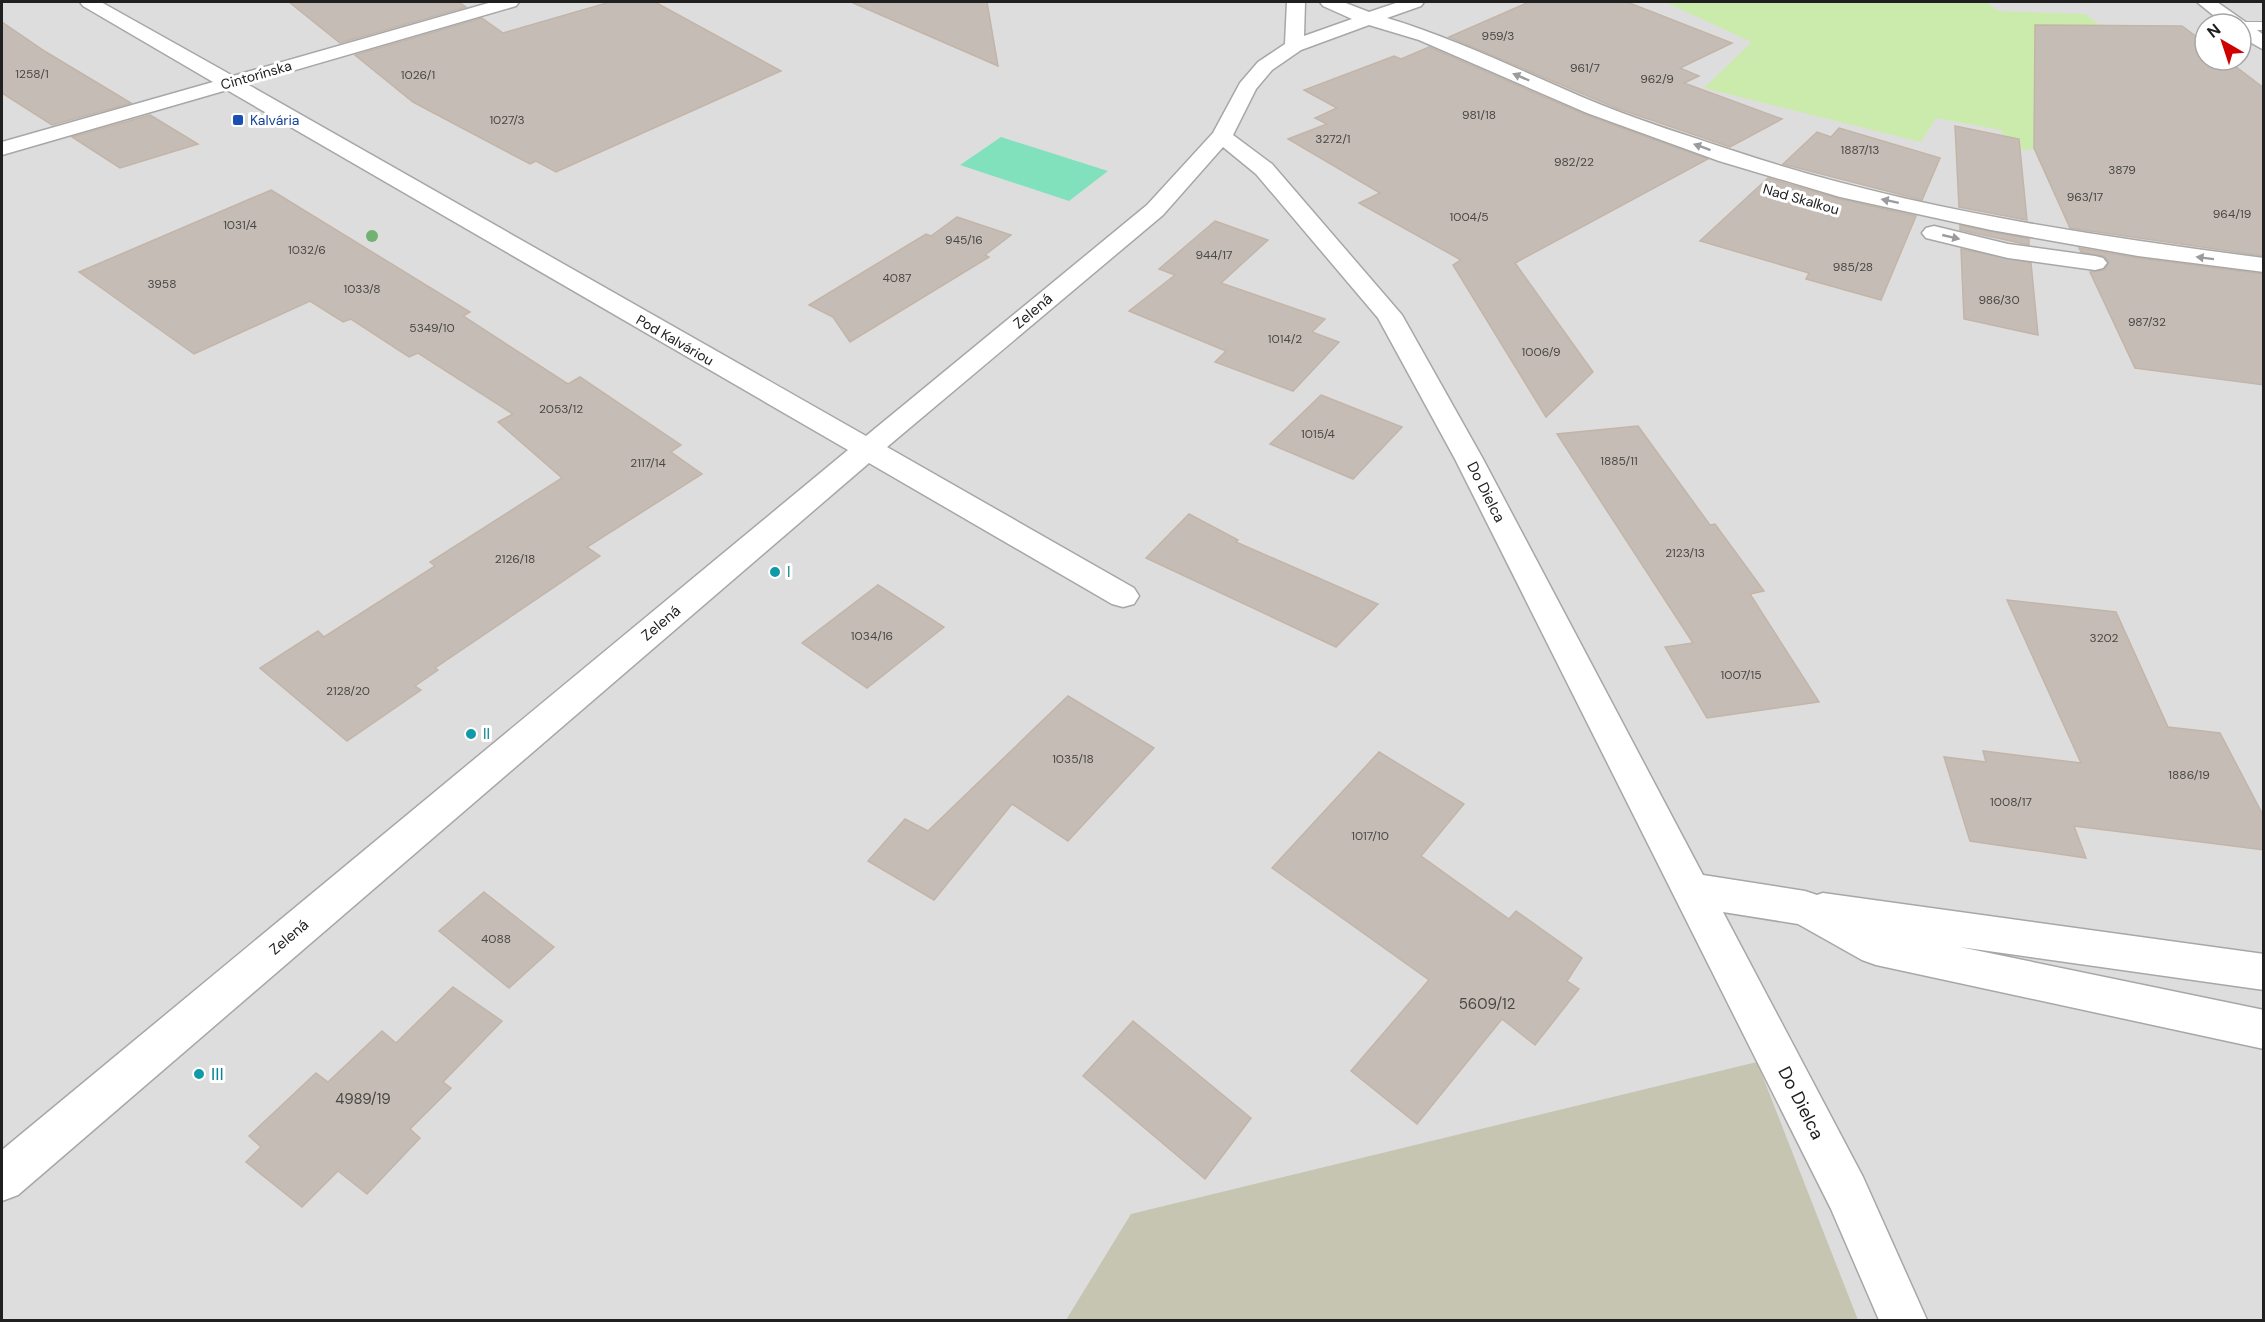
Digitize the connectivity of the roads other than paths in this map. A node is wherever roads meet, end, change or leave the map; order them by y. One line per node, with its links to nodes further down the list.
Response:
1 (89, 2): 10 (street, Pod Kalváriou)
2 (510, 2): 10 (street, Cintorínska)
3 (1296, 2): 9 (street)
4 (1329, 2): 8 (street, Nad Skalkou)
5 (1415, 2): 8 (street, Zelená)
6 (2206, 2): 7 (street)
7 (2220, 12)
8 (1369, 19): 9 (street, Zelená); 12 (street, Nad Skalkou); 15 (street, Nad Skalkou, one-way to 8)
9 (1294, 46): 11 (street, Zelená)
10 (228, 82): 13 (street, Cintorínska); 17 (street, Pod Kalváriou)
11 (1222, 136): 17 (street, Zelená); 19 (street, Do Dielca)
12 (1640, 148)
13 (2, 149)
14 (1706, 171): 16 (street, Nad Skalkou, one-way to 16)
15 (2264, 265)
16 (2156, 272)
17 (866, 450): 18 (street, Pod Kalváriou); 23 (street, Zelená)
18 (1123, 596)
19 (1690, 890): 20 (street); 24 (street, Do Dielca)
20 (1805, 908): 21 (street); 22 (street)
21 (2264, 972)
22 (2264, 1030)
23 (2, 1179)
24 (1903, 1320)

